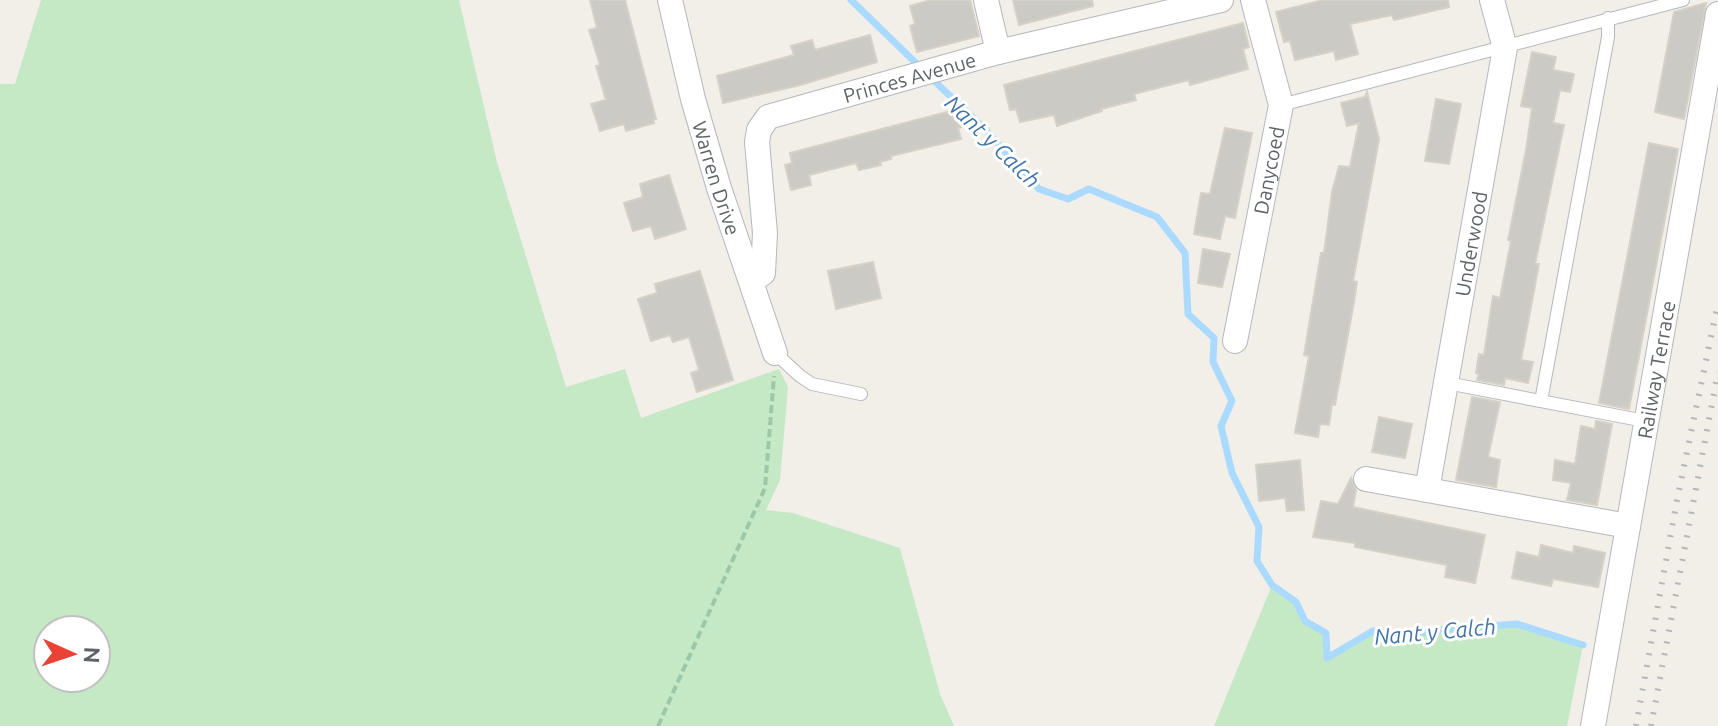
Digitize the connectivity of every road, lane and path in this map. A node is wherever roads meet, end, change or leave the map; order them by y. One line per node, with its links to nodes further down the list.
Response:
1 (670, 0): 12 (street, Warren Drive)
2 (986, 0): 10 (street)
3 (1221, 0): 10 (street, Princes Avenue)
4 (1253, 0): 11 (street, Danycoed)
5 (1492, 0): 9 (street, Underwood)
6 (1683, 0): 8 (lane)
7 (1718, 14): 18 (street, Railway Terrace)
8 (1608, 18): 9 (lane); 17 (lane)
9 (1505, 48): 11 (lane); 15 (street, Underwood)
10 (998, 52): 12 (street, Princes Avenue)
11 (1281, 105): 13 (street, Danycoed)
12 (752, 281): 14 (street, Warren Drive)
13 (1235, 341)
14 (775, 353): 16 (lane); 22 (path)
15 (1447, 383): 17 (lane); 20 (street, Underwood)
16 (861, 394)
17 (1541, 401): 18 (lane)
18 (1645, 421): 21 (street, Railway Terrace)
19 (1366, 479): 20 (street)
20 (1427, 490): 21 (street)
21 (1628, 526): 23 (street, Railway Terrace)
22 (658, 726)
23 (1593, 726)

